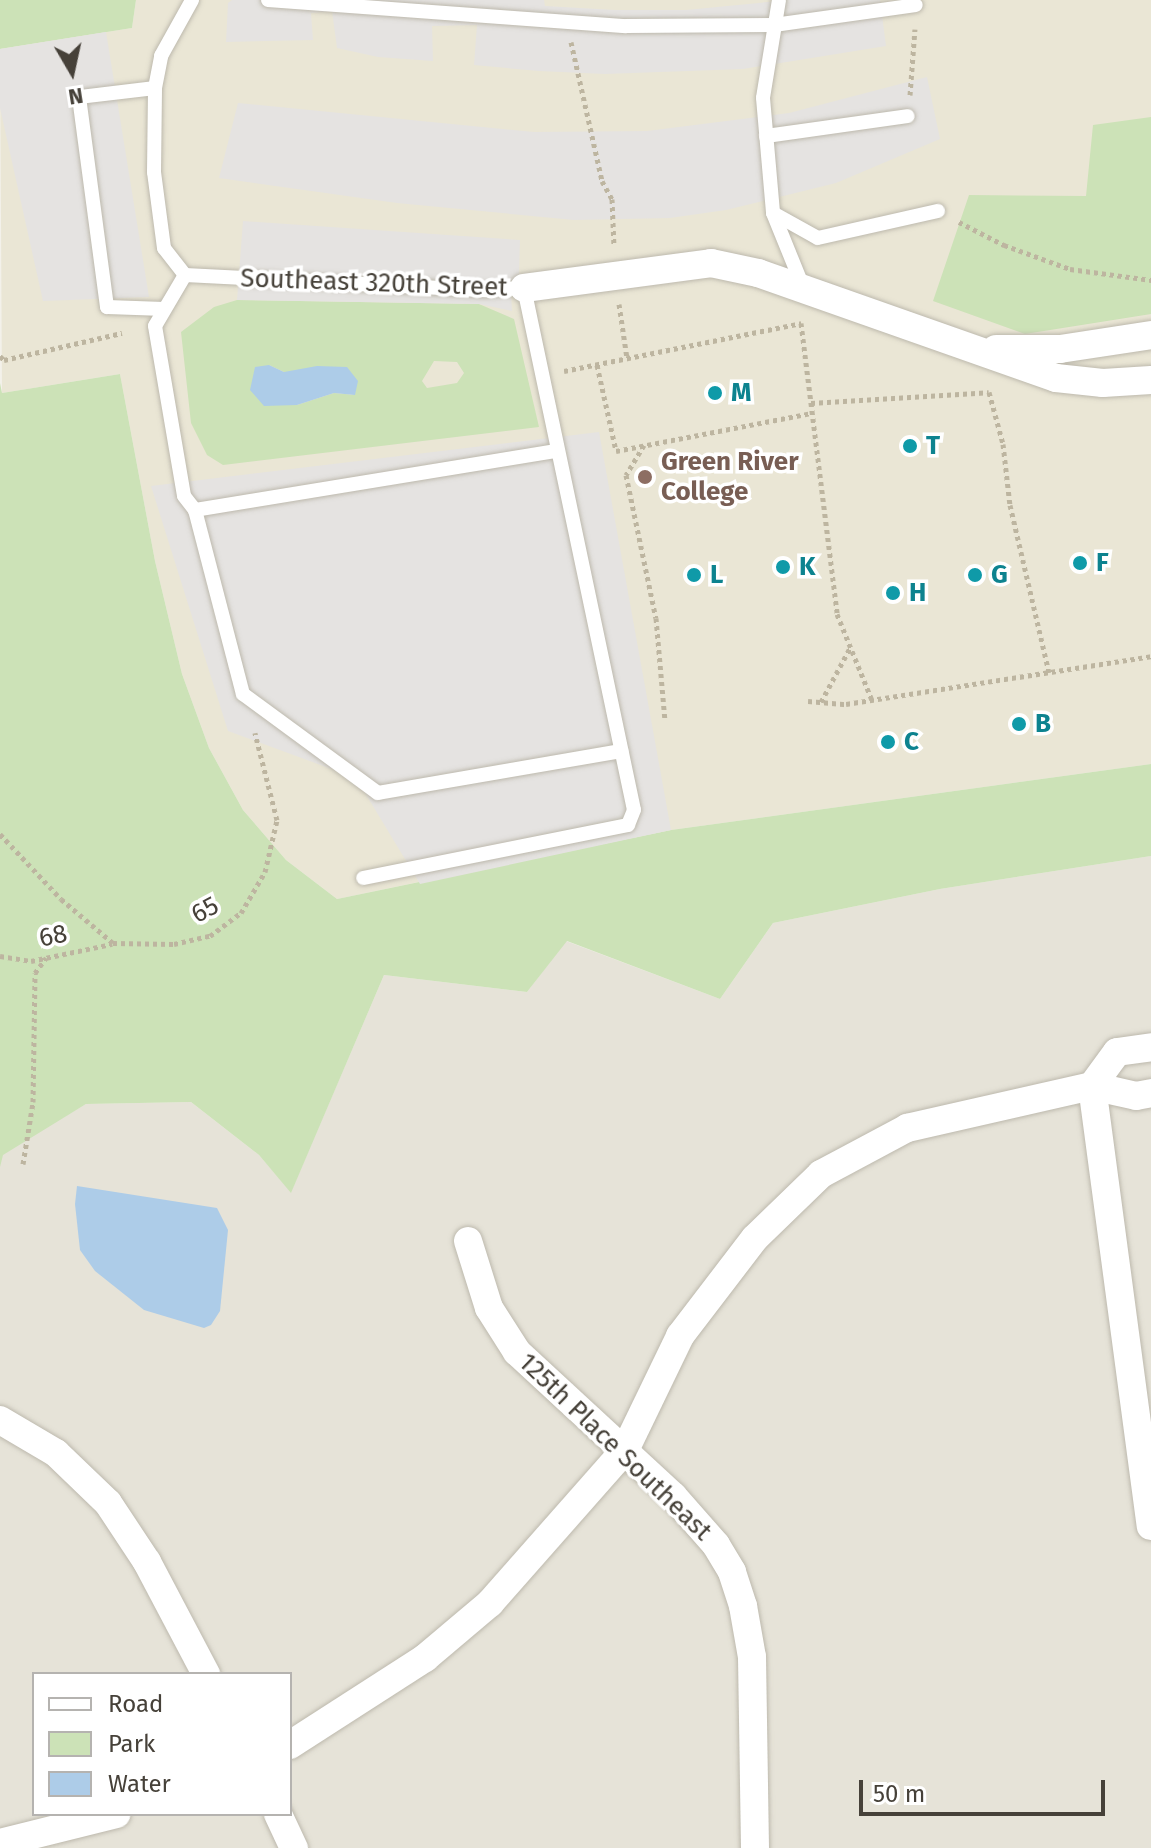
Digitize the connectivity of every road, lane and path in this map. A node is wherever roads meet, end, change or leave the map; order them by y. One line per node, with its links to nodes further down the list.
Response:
1 (192, 0): 7 (lane)
2 (268, 0): 5 (lane)
3 (779, 0): 6 (lane)
4 (916, 5): 6 (lane); 8 (path)
5 (566, 21): 6 (lane); 13 (path)
6 (774, 25): 9 (lane)
7 (155, 88): 12 (lane); 17 (lane)
8 (908, 116): 9 (lane)
9 (766, 136): 11 (lane)
10 (938, 211): 11 (lane); 14 (path)
11 (773, 213): 16 (lane)
12 (185, 275): 15 (lane, Southeast 320th Street); 17 (lane)
13 (615, 276): 15 (street, Southeast 320th Street); 16 (street, Southeast 320th Street); 22 (path)
14 (1151, 280)
15 (524, 288): 24 (lane)
16 (804, 291): 20 (street, Southeast 320th Street)
17 (164, 309): 18 (lane)
18 (155, 326): 21 (path); 30 (lane)
19 (1151, 335): 20 (street, Southeast 320th Street)
20 (979, 349): 25 (street, Southeast 320th Street)
21 (0, 356)
22 (627, 358): 23 (path); 26 (path)
23 (597, 365): 24 (path); 28 (path)
24 (542, 376): 29 (lane)
25 (1151, 380)
26 (811, 403): 27 (path); 33 (path)
27 (812, 413): 28 (path); 31 (path)
28 (644, 445): 38 (path)
29 (557, 451): 30 (lane); 39 (lane)
30 (195, 510): 34 (lane)
31 (850, 647): 35 (path); 37 (path)
32 (1151, 656): 33 (path)
33 (1049, 673): 35 (path)
34 (243, 694): 39 (lane); 42 (path, 65)
35 (872, 700): 37 (path)
36 (808, 701): 37 (path)
37 (821, 702)
38 (665, 720)
39 (621, 751): 41 (lane)
40 (0, 834): 42 (path)
41 (363, 878)
42 (113, 943): 44 (path, 68)
43 (0, 956): 44 (path, 68)
44 (46, 958): 48 (path)
45 (1151, 1047): 46 (street)
46 (1092, 1086): 47 (street); 51 (street); 52 (street)
47 (1151, 1093)
48 (23, 1164)
49 (468, 1241): 51 (street, 125th Place Southeast)
50 (0, 1420): 53 (street)
51 (625, 1450): 54 (street); 59 (street, 125th Place Southeast)
52 (1151, 1526)
53 (205, 1672)
54 (292, 1744)
55 (108, 1816): 57 (street)
56 (279, 1816): 58 (street)
57 (0, 1843)
58 (294, 1848)
59 (755, 1848)

